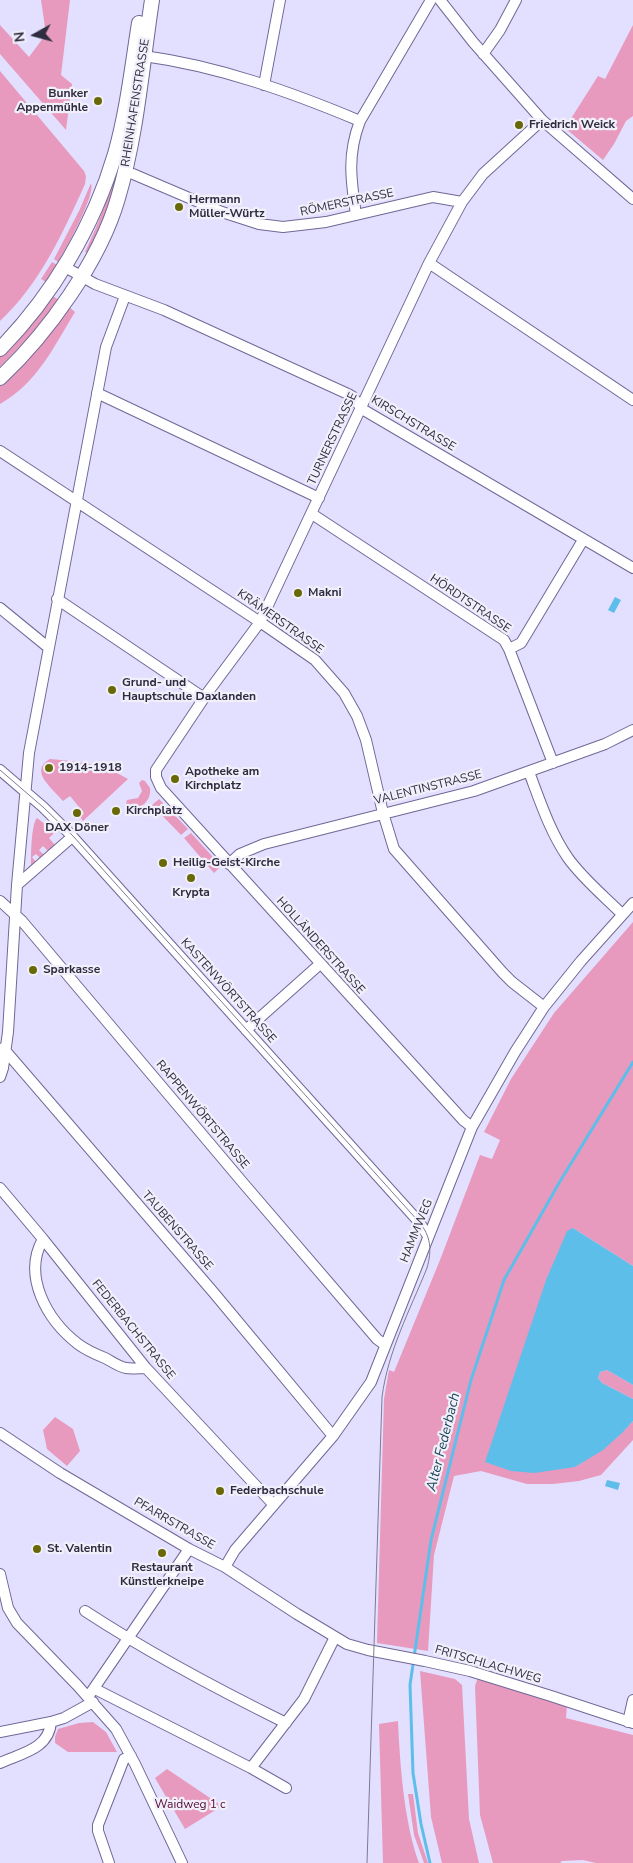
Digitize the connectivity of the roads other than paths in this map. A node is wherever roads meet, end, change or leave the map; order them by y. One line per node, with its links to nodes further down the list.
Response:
1 (142, 0): 17 (main road, RHEINHAFENSTRASSE)
2 (152, 0): 8 (main road, RHEINHAFENSTRASSE)
3 (280, 0): 9 (street)
4 (431, 0): 11 (street)
5 (440, 0): 7 (street)
6 (516, 0): 7 (street)
7 (484, 54): 10 (street)
8 (144, 56): 9 (street); 12 (main road, RHEINHAFENSTRASSE)
9 (264, 85): 11 (street)
10 (542, 120): 13 (street); 14 (street, TURNERSTRASSE)
11 (360, 121): 15 (street)
12 (125, 172): 15 (street, RÖMERSTRASSE); 18 (main road, RHEINHAFENSTRASSE)
13 (633, 199)
14 (462, 202): 15 (street, RÖMERSTRASSE); 16 (street, TURNERSTRASSE)
15 (356, 215)
16 (429, 263): 23 (street); 24 (street, TURNERSTRASSE)
17 (65, 267): 18 (street, KIRSCHSTRASSE); 20 (main road, RHEINHAFENSTRASSE)
18 (81, 276): 19 (street, KIRSCHSTRASSE); 21 (main road, RHEINHAFENSTRASSE)
19 (125, 296): 22 (street); 24 (street, KIRSCHSTRASSE)
20 (0, 349)
21 (0, 378)
22 (97, 393): 26 (street); 27 (street)
23 (633, 400)
24 (362, 409): 26 (street, TURNERSTRASSE); 29 (street, KIRSCHSTRASSE)
25 (0, 451): 27 (street, KRÄMERSTRASSE)
26 (319, 498): 28 (street, TURNERSTRASSE)
27 (76, 501): 31 (street); 33 (street, KRÄMERSTRASSE)
28 (312, 514): 33 (street, TURNERSTRASSE); 35 (street, HÖRDTSTRASSE)
29 (583, 540): 30 (street, KIRSCHSTRASSE); 35 (street)
30 (633, 568)
31 (58, 599): 34 (street); 36 (street)
32 (0, 608): 34 (street)
33 (260, 622): 36 (street, TURNERSTRASSE); 43 (street, KRÄMERSTRASSE)
34 (49, 648): 42 (street)
35 (509, 649): 38 (street, HÖRDTSTRASSE)
36 (204, 698): 41 (street, TURNERSTRASSE)
37 (633, 730): 38 (street, VALENTINSTRASSE)
38 (553, 763): 40 (street, VALENTINSTRASSE)
39 (0, 770): 42 (street, KASTENWÖRTSTRASSE)
40 (529, 772): 43 (street, VALENTINSTRASSE); 50 (street)
41 (156, 777): 45 (street, HOLLÄNDERSTRASSE)
42 (25, 791): 44 (street, KASTENWÖRTSTRASSE); 46 (street)
43 (383, 812): 45 (street, VALENTINSTRASSE); 52 (street, KRÄMERSTRASSE)
44 (72, 836): 46 (street); 53 (street, KASTENWÖRTSTRASSE)
45 (229, 864): 51 (street, HOLLÄNDERSTRASSE)
46 (17, 885): 49 (street)
47 (0, 901): 49 (street, RAPPENWÖRTSTRASSE)
48 (633, 903): 50 (street, HAMMWEG)
49 (16, 914): 54 (street); 60 (street, RAPPENWÖRTSTRASSE)
50 (622, 914): 52 (street, HAMMWEG)
51 (320, 964): 53 (street); 56 (street, HOLLÄNDERSTRASSE)
52 (544, 1006): 56 (street, HAMMWEG)
53 (246, 1030): 58 (street, KASTENWÖRTSTRASSE)
54 (3, 1048): 55 (street); 63 (street, TAUBENSTRASSE)
55 (0, 1077)
56 (472, 1127): 58 (street, HAMMWEG)
57 (0, 1188): 59 (street, FEDERBACHSTRASSE)
58 (428, 1236): 60 (street, HAMMWEG)
59 (44, 1239): 61 (street, FEDERBACHSTRASSE); 61 (street)
60 (385, 1346): 63 (street, HAMMWEG)
61 (146, 1368): 64 (street, FEDERBACHSTRASSE)
62 (0, 1433): 65 (street, PFARRSTRASSE)
63 (333, 1436): 64 (street, HAMMWEG)
64 (273, 1504): 66 (street, HAMMWEG)
65 (189, 1549): 66 (street, PFARRSTRASSE); 70 (street)
66 (225, 1567): 69 (street, PFARRSTRASSE)
67 (0, 1574): 71 (street)
68 (84, 1611): 70 (street)
69 (335, 1637): 74 (street, FRITSCHLACHWEG); 75 (street)
70 (129, 1640): 71 (street); 75 (street)
71 (92, 1696): 73 (street); 77 (street); 79 (street)
72 (633, 1700): 74 (street)
73 (51, 1722): 76 (street); 78 (street)
74 (630, 1723)
75 (286, 1724): 79 (street)
76 (0, 1732)
77 (131, 1756): 81 (street); 82 (street)
78 (0, 1763)
79 (251, 1768): 80 (street)
80 (286, 1788)
81 (109, 1863)
82 (182, 1863)

